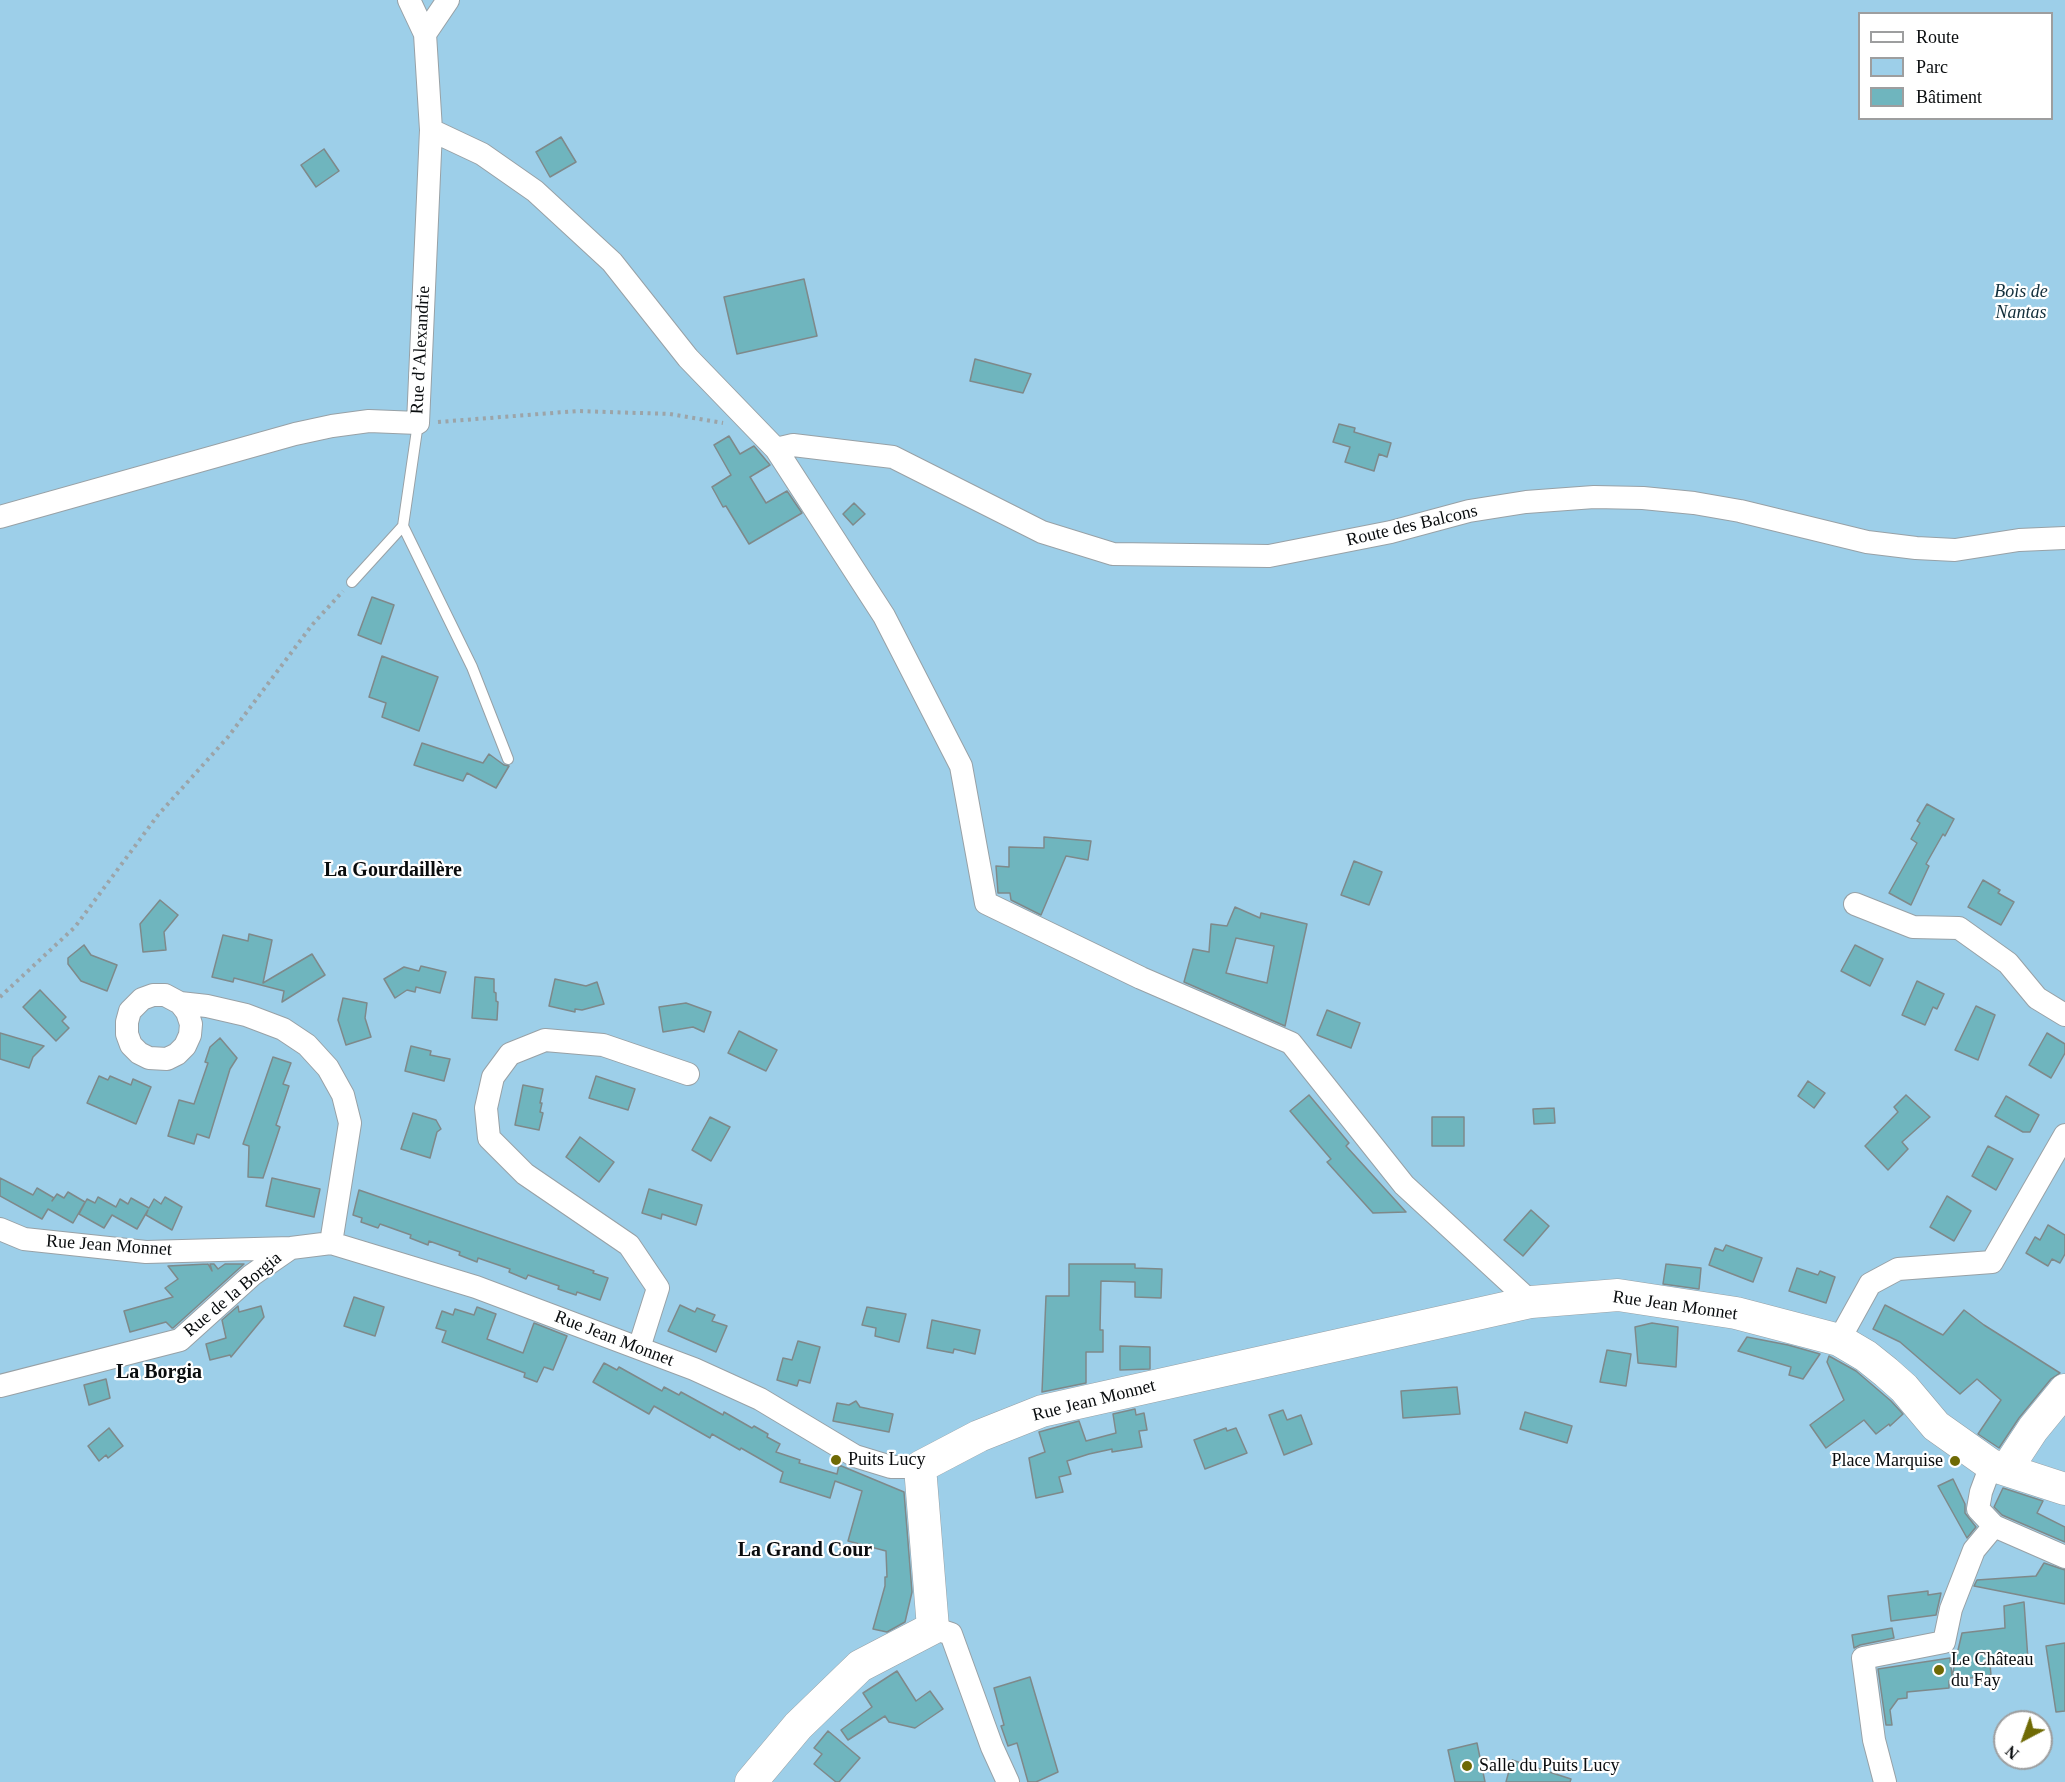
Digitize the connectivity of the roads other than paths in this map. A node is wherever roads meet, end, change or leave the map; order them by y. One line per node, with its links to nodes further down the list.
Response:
1 (409, 0): 3 (street)
2 (448, 0): 3 (street)
3 (425, 34): 4 (street, Rue d’Alexandrie)
4 (431, 129): 5 (street, Rue d’Alexandrie); 6 (street)
5 (418, 423): 7 (street, Rue d’Alexandrie); 8 (lane)
6 (776, 449): 9 (street, Route des Balcons); 20 (street)
7 (0, 517)
8 (403, 526): 10 (lane); 11 (lane)
9 (2065, 538)
10 (352, 582)
11 (508, 759)
12 (1856, 904): 14 (street)
13 (180, 1003): 18 (street)
14 (2065, 1015)
15 (688, 1074): 22 (street)
16 (2065, 1135): 21 (street)
17 (0, 1228): 19 (street, Rue Jean Monnet)
18 (331, 1243): 19 (street, Rue Jean Monnet); 22 (street, Rue Jean Monnet)
19 (291, 1248): 23 (street, Rue de la Borgia)
20 (1531, 1302): 21 (street, Rue Jean Monnet); 25 (street, Rue Jean Monnet)
21 (1839, 1340): 26 (street, Rue Jean Monnet)
22 (639, 1348): 25 (street, Rue Jean Monnet)
23 (0, 1386)
24 (2065, 1390): 26 (street)
25 (920, 1467): 30 (street)
26 (1999, 1468): 27 (street, Rue Jean Monnet); 28 (street)
27 (2065, 1489)
28 (1994, 1526): 29 (street); 33 (street)
29 (2065, 1557)
30 (933, 1628): 31 (street); 32 (street)
31 (752, 1782)
32 (1008, 1782)
33 (1885, 1782)

